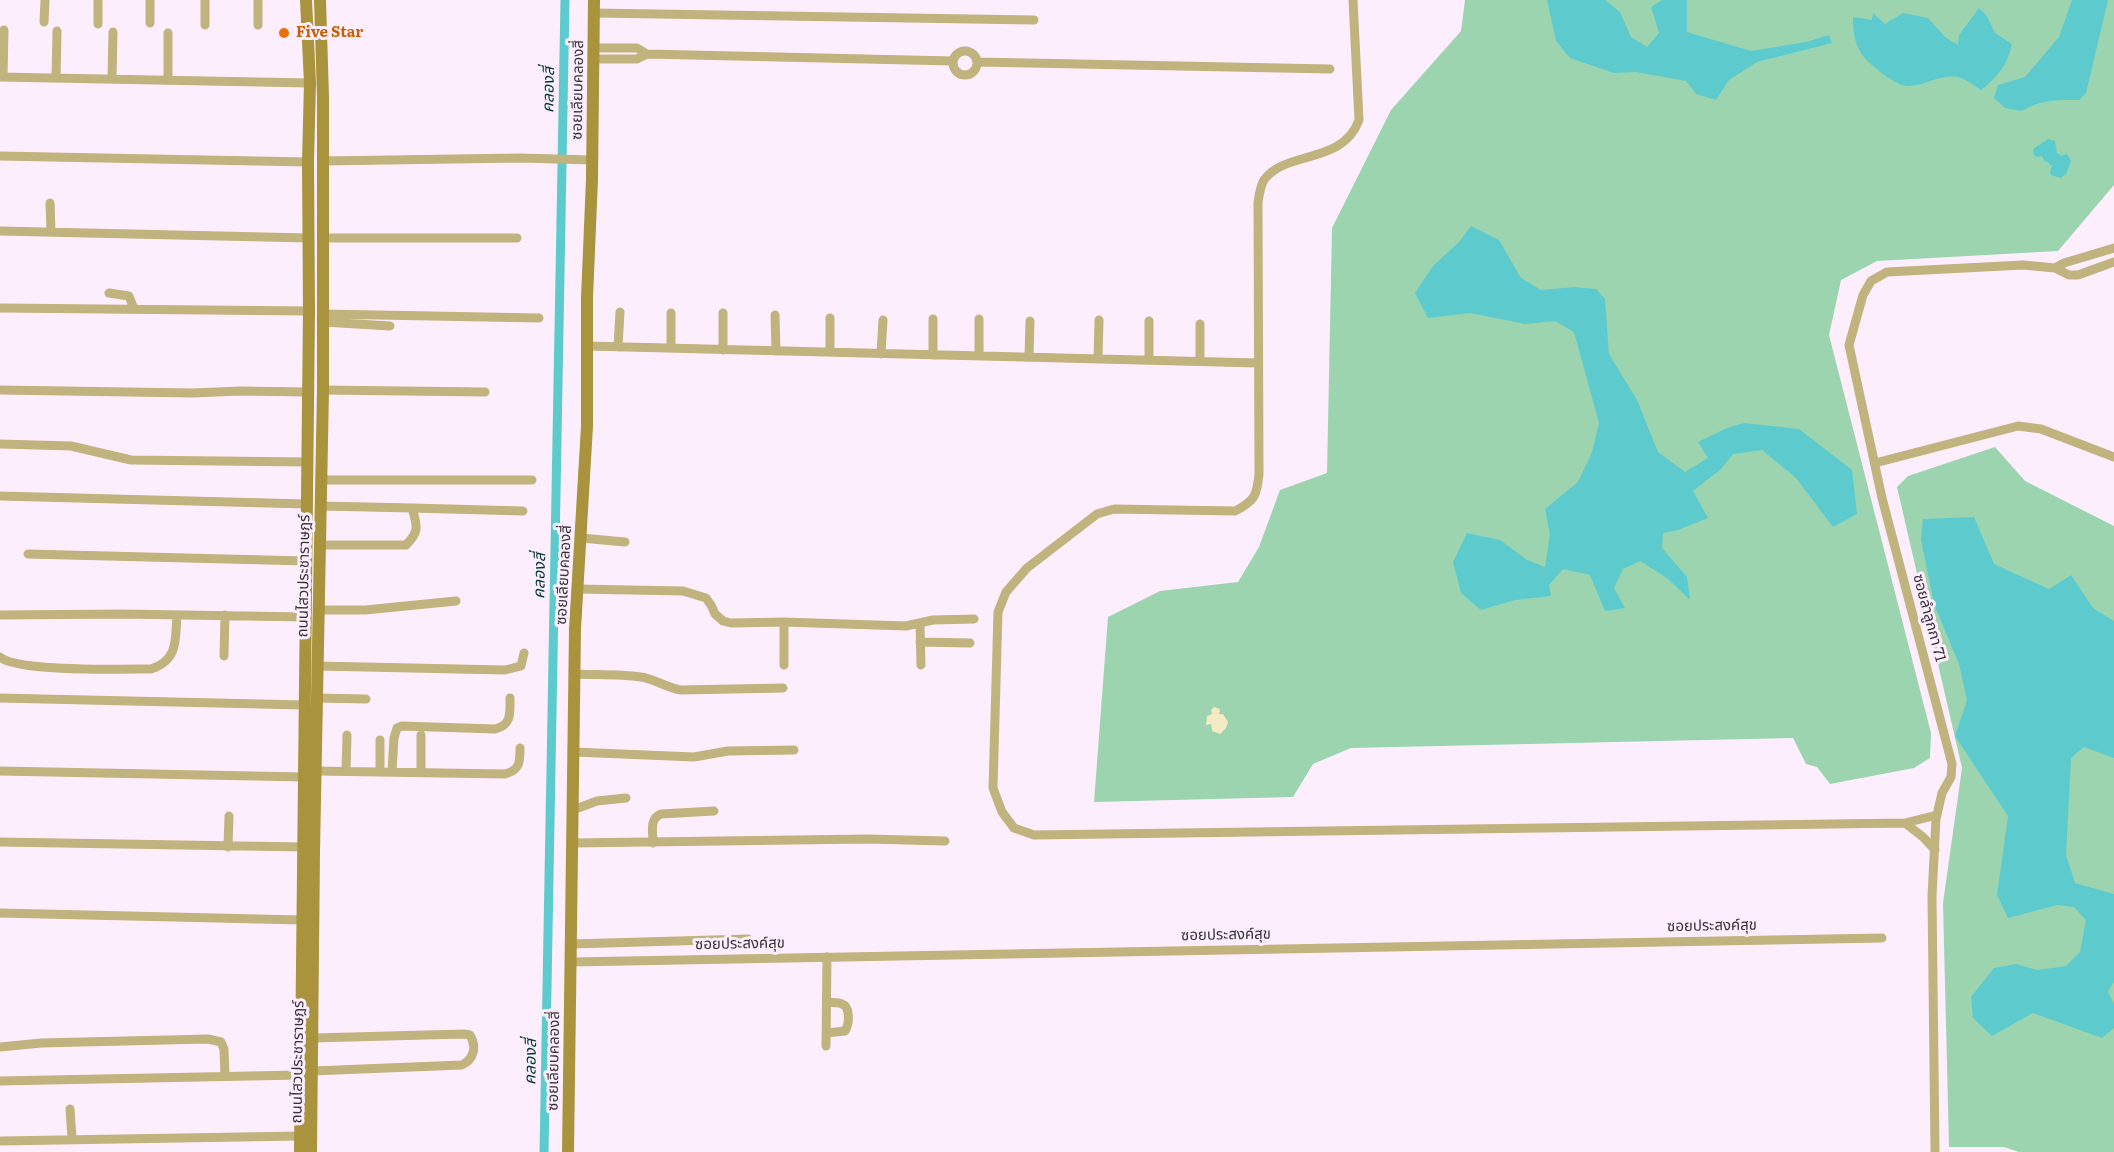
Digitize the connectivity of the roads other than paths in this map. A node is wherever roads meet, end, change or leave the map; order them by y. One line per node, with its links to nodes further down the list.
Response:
1 (45, 0): 11 (street)
2 (98, 0): 13 (street)
3 (150, 0): 12 (street)
4 (205, 0): 14 (street)
5 (258, 0): 15 (street)
6 (306, 0): 28 (main road, ถนนไสวประชาราษฎร์)
7 (320, 0): 31 (main road, ถนนไสวประชาราษฎร์)
8 (1353, 0): 76 (street)
9 (594, 6): 10 (street); 20 (main road, ซอยเลียบคลองสี่)
10 (1034, 20)
11 (44, 22)
12 (150, 23)
13 (98, 24)
14 (205, 25)
15 (258, 25)
16 (4, 30): 24 (street)
17 (57, 31): 25 (street)
18 (113, 32): 26 (street)
19 (168, 33): 27 (street)
20 (593, 53): 21 (street); 30 (main road, ซอยเลียบคลองสี่)
21 (953, 61): 22 (street); 22 (street)
22 (978, 62): 23 (street)
23 (1330, 69)
24 (1, 77): 25 (street)
25 (56, 78): 26 (street)
26 (112, 79): 27 (street)
27 (168, 80): 28 (street)
28 (310, 83): 32 (main road, ถนนไสวประชาราษฎร์)
29 (0, 156): 32 (street)
30 (586, 159): 31 (street); 63 (main road, ซอยเลียบคลองสี่)
31 (323, 161): 37 (main road, ถนนไสวประชาราษฎร์)
32 (308, 162): 36 (main road, ถนนไสวประชาราษฎร์)
33 (50, 203): 35 (street)
34 (0, 231): 35 (street)
35 (51, 231): 36 (street)
36 (308, 238): 47 (main road, ถนนไสวประชาราษฎร์)
37 (323, 238): 38 (street); 52 (main road, ถนนไสวประชาราษฎร์)
38 (517, 238)
39 (2114, 249): 40 (street)
40 (2099, 254): 42 (street); 43 (street)
41 (2114, 262): 42 (street, ซอยลำลูกกา 71)
42 (2103, 266): 43 (street, ซอยลำลูกกา 71)
43 (2055, 268): 84 (street, ซอยลำลูกกา 71)
44 (109, 293): 46 (street)
45 (0, 308): 46 (street)
46 (134, 309): 47 (street)
47 (309, 312): 79 (main road, ถนนไสวประชาราษฎร์)
48 (620, 312): 64 (street)
49 (671, 313): 65 (street)
50 (723, 313): 66 (street)
51 (775, 315): 67 (street)
52 (323, 318): 53 (street); 62 (street); 78 (main road, ถนนไสวประชาราษฎร์)
53 (539, 318)
54 (830, 318): 68 (street)
55 (933, 319): 70 (street)
56 (979, 319): 71 (street)
57 (883, 320): 69 (street)
58 (1099, 320): 73 (street)
59 (1030, 321): 72 (street)
60 (1149, 321): 74 (street)
61 (1200, 324): 75 (street)
62 (390, 326)
63 (588, 346): 64 (street); 92 (main road, ซอยเลียบคลองสี่)
64 (618, 347): 65 (street)
65 (670, 348): 66 (street)
66 (723, 350): 67 (street)
67 (776, 351): 68 (street)
68 (830, 352): 69 (street)
69 (881, 354): 70 (street)
70 (933, 355): 71 (street)
71 (980, 356): 72 (street)
72 (1029, 357): 73 (street)
73 (1098, 359): 74 (street)
74 (1149, 360): 75 (street)
75 (1200, 362): 76 (street)
76 (1258, 363): 140 (street)
77 (0, 390): 79 (street)
78 (322, 390): 80 (street); 85 (main road, ถนนไสวประชาราษฎร์)
79 (308, 392): 83 (main road, ถนนไสวประชาราษฎร์)
80 (485, 392)
81 (0, 444): 83 (street)
82 (2114, 458): 84 (street)
83 (307, 462): 88 (main road, ถนนไสวประชาราษฎร์)
84 (1875, 463): 138 (street, ซอยลำลูกกา 71)
85 (320, 480): 86 (street); 89 (main road, ถนนไสวประชาราษฎร์)
86 (532, 480)
87 (0, 496): 88 (street)
88 (306, 504): 96 (main road, ถนนไสวประชาราษฎร์)
89 (320, 506): 90 (street); 94 (main road, ถนนไสวประชาราษฎร์)
90 (412, 508): 91 (street); 94 (street)
91 (523, 512)
92 (581, 538): 93 (street); 97 (main road, ซอยเลียบคลองสี่)
93 (625, 542)
94 (320, 545): 99 (main road, ถนนไสวประชาราษฎร์)
95 (28, 554): 96 (street)
96 (306, 561): 99 (main road, ถนนไสวประชาราษฎร์)
97 (578, 589): 105 (street); 115 (main road, ซอยเลียบคลองสี่)
98 (456, 601): 99 (street)
99 (314, 602): 103 (main road, ถนนไสวประชาราษฎร์); 114 (main road, ถนนไสวประชาราษฎร์)
100 (0, 615): 101 (street)
101 (177, 615): 102 (street); 111 (street)
102 (225, 615): 103 (street); 110 (street)
103 (305, 617): 121 (main road, ถนนไสวประชาราษฎร์)
104 (974, 618): 106 (street)
105 (784, 622): 106 (street); 112 (street)
106 (920, 623): 107 (street)
107 (920, 642): 108 (street); 113 (street)
108 (970, 643)
109 (524, 653): 114 (street)
110 (224, 656)
111 (0, 657)
112 (784, 665)
113 (921, 665)
114 (317, 666): 118 (main road, ถนนไสวประชาราษฎร์)
115 (574, 674): 116 (street); 127 (main road, ซอยเลียบคลองสี่)
116 (783, 688)
117 (0, 698): 121 (street)
118 (316, 698): 120 (street); 129 (main road, ถนนไสวประชาราษฎร์)
119 (510, 698): 132 (street)
120 (366, 699)
121 (304, 705): 134 (main road, ถนนไสวประชาราษฎร์)
122 (347, 735): 130 (street)
123 (421, 735): 133 (street)
124 (380, 740): 131 (street)
125 (520, 748): 133 (street)
126 (794, 750): 127 (street)
127 (574, 752): 136 (main road, ซอยเลียบคลองสี่)
128 (0, 771): 134 (street)
129 (316, 771): 130 (street); 157 (main road, ถนนไสวประชาราษฎร์)
130 (346, 771): 131 (street)
131 (380, 771): 132 (street)
132 (392, 771): 133 (street)
133 (421, 772)
134 (304, 777): 146 (main road, ถนนไสวประชาราษฎร์)
135 (626, 798): 136 (street)
136 (573, 810): 143 (main road, ซอยเลียบคลองสี่)
137 (714, 811): 144 (street)
138 (1937, 815): 140 (street); 147 (street, ซอยลำลูกกา 71)
139 (229, 816): 145 (street)
140 (1905, 823): 147 (street)
141 (945, 841): 144 (street)
142 (0, 842): 145 (street)
143 (573, 843): 144 (street); 152 (main road, ซอยเลียบคลองสี่)
144 (653, 843)
145 (228, 847): 146 (street)
146 (303, 847): 149 (main road, ถนนไสวประชาราษฎร์)
147 (1935, 850): 170 (street, ซอยลำลูกกา 71)
148 (0, 913): 149 (street)
149 (302, 920): 160 (main road, ถนนไสวประชาราษฎร์)
150 (1882, 938): 153 (street, ซอยประสงค์สุข)
151 (748, 939): 152 (street)
152 (571, 944): 154 (main road, ซอยเลียบคลองสี่)
153 (827, 957): 154 (street, ซอยประสงค์สุข); 155 (street)
154 (571, 962): 169 (main road, ซอยเลียบคลองสี่)
155 (826, 1002): 156 (street); 156 (street)
156 (826, 1034): 158 (street)
157 (313, 1038): 160 (main road, ถนนไสวประชาราษฎร์); 160 (street)
158 (826, 1046)
159 (0, 1047): 161 (street)
160 (306, 1073): 161 (street); 164 (main road, ถนนไสวประชาราษฎร์); 168 (main road, ถนนไสวประชาราษฎร์)
161 (225, 1076): 162 (street)
162 (0, 1081)
163 (70, 1109): 165 (street)
164 (300, 1136): 165 (street); 167 (main road, ถนนไสวประชาราษฎร์)
165 (72, 1138): 166 (street)
166 (0, 1141)
167 (300, 1152)
168 (311, 1152)
169 (568, 1152)
170 (1935, 1152)

